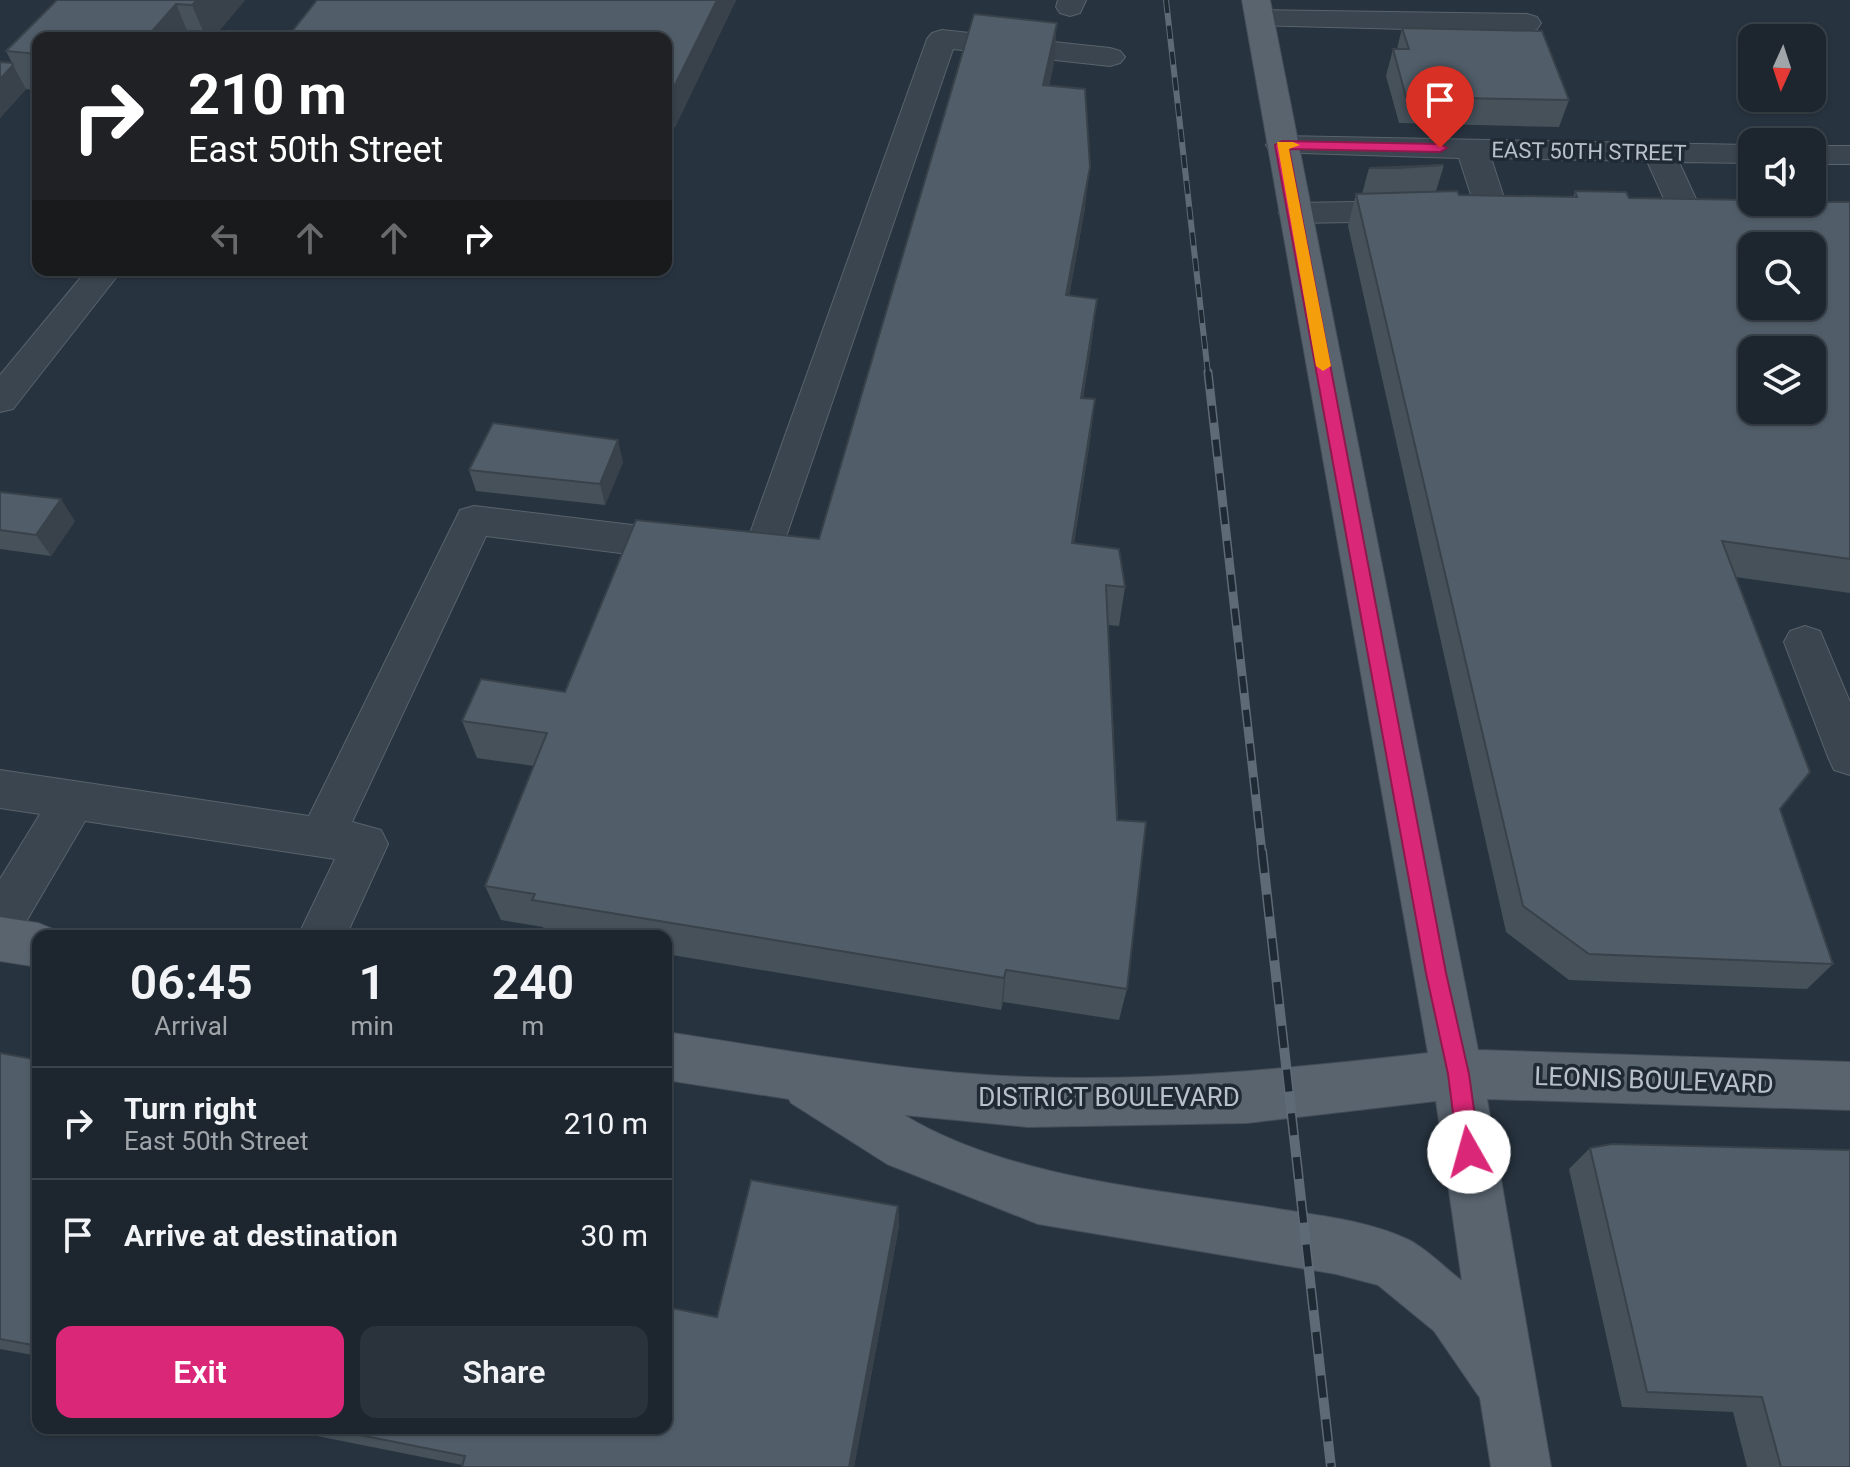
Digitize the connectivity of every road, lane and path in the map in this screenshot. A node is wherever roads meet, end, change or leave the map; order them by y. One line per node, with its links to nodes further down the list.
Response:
1 (1258, 9): 2 (street); 4 (main road)
2 (1527, 23)
3 (1110, 57): 18 (street)
4 (1282, 145): 5 (street, EAST 50TH STREET); 11 (main road)
5 (1472, 149): 6 (street, EAST 50TH STREET); 11 (street)
6 (1659, 152): 7 (street, EAST 50TH STREET); 10 (street)
7 (1738, 154)
8 (1826, 155): 9 (street)
9 (1850, 155)
10 (1685, 210)
11 (1295, 213): 24 (main road)
12 (100, 276): 13 (street)
13 (0, 400)
14 (1805, 642): 15 (street)
15 (1850, 757)
16 (0, 789): 17 (street)
17 (73, 800): 18 (street); 19 (street)
18 (322, 837): 20 (street)
19 (0, 922)
20 (325, 930)
21 (0, 939): 22 (main road)
22 (32, 944)
23 (672, 1057): 25 (main road, DISTRICT BOULEVARD)
24 (1458, 1074): 25 (main road, DISTRICT BOULEVARD); 26 (main road, LEONIS BOULEVARD); 27 (main road)
25 (794, 1076): 27 (main road)
26 (1850, 1086)
27 (1508, 1389): 28 (main road)
28 (1521, 1467)

